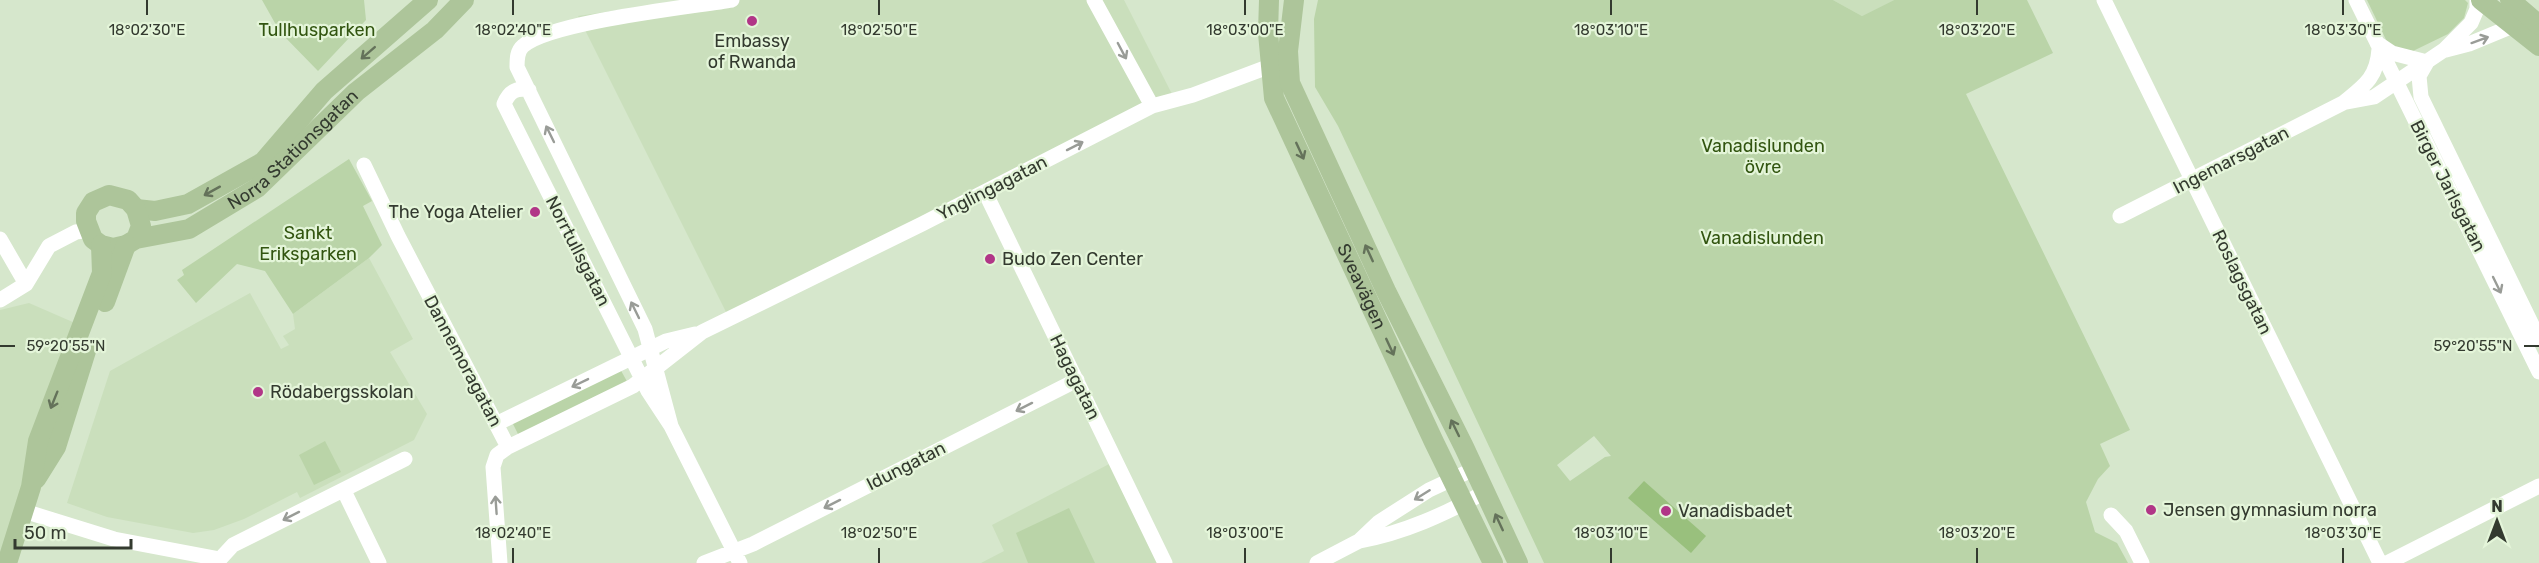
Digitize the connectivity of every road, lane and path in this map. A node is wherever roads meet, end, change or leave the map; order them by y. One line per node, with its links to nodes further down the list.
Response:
1 (428, 0): 25 (main road, Norra Stationsgatan, one-way to 25)
2 (464, 0): 29 (main road, Norra Stationsgatan)
3 (732, 0): 19 (street, Norrtullsgatan)
4 (1094, 0): 21 (street, one-way to 21)
5 (1269, 0): 16 (main road, Sveavägen)
6 (2104, 0): 23 (street, Roslagsgatan)
7 (2356, 0): 13 (street, Birger Jarlsgatan)
8 (2479, 0): 11 (main road); 15 (street, Ingemarsgatan)
9 (2510, 0): 12 (main road)
10 (1294, 5): 16 (main road, Sveavägen)
11 (2515, 25): 14 (main road); 15 (street, Ingemarsgatan, one-way to 11)
12 (2539, 26)
13 (2378, 46): 17 (street); 18 (street, Birger Jarlsgatan); 20 (street, Ingemarsgatan)
14 (2539, 46)
15 (2444, 50): 17 (street, Ingemarsgatan)
16 (1279, 62): 21 (street, Ynglingagatan); 45 (main road, Sveavägen, one-way to 16); 46 (main road, Sveavägen, one-way to 46)
17 (2427, 62): 18 (street, Ingemarsgatan); 34 (street, Birger Jarlsgatan)
18 (2395, 82): 20 (street, Ingemarsgatan); 38 (street, Birger Jarlsgatan, one-way to 38)
19 (529, 90): 35 (street, Norrtullsgatan, one-way to 19); 36 (street, Norrtullsgatan)
20 (2343, 103): 23 (street, Ingemarsgatan)
21 (1152, 106): 24 (street, Ynglingagatan, one-way to 21)
22 (364, 165): 41 (street, Dannemoragatan)
23 (2192, 179): 26 (street, Ingemarsgatan); 66 (street, Roslagsgatan)
24 (985, 192): 33 (street, Ynglingagatan); 40 (street, Hagagatan)
25 (136, 209): 27 (main road, Norra Stationsgatan); 29 (main road)
26 (2120, 216)
27 (87, 222): 30 (main road); 31 (street, Norra Stationsgatan)
28 (0, 239): 31 (street)
29 (131, 242): 30 (main road, Norra Stationsgatan); 48 (main road)
30 (101, 245): 48 (main road, one-way to 48)
31 (26, 284): 32 (street, Norra Stationsgatan)
32 (0, 300)
33 (702, 332): 35 (street, Ynglingagatan); 37 (street, Ynglingagatan)
34 (2539, 339)
35 (650, 349): 36 (street, Ynglingagatan); 37 (street, Norrtullsgatan)
36 (632, 358): 39 (street, Norrtullsgatan); 41 (street, Ynglingagatan, one-way to 41)
37 (655, 366): 39 (street, Ynglingagatan); 42 (street, Norrtullsgatan)
38 (2539, 372)
39 (642, 378): 42 (street, Norrtullsgatan); 43 (street, Ynglingagatan)
40 (1077, 380): 55 (street, Idungatan, one-way to 55); 61 (street, Hagagatan)
41 (496, 424): 43 (street, Dannemoragatan)
42 (671, 426): 55 (street, Norrtullsgatan)
43 (508, 447): 59 (street, Dannemoragatan, one-way to 43)
44 (405, 459): 49 (street)
45 (1474, 469): 46 (street); 50 (main road, Sveavägen)
46 (1452, 480): 51 (main road, Sveavägen); 54 (street, one-way to 54)
47 (2539, 486): 67 (street)
48 (31, 487): 52 (main road)
49 (344, 490): 56 (street, one-way to 56); 58 (street)
50 (1485, 492): 51 (street); 64 (main road, Sveavägen, one-way to 50)
51 (1464, 504): 54 (street); 63 (main road, Sveavägen)
52 (24, 511): 56 (street); 57 (main road)
53 (2112, 514): 65 (street)
54 (1359, 541): 62 (street)
55 (737, 557): 60 (street, Idungatan)
56 (220, 561)
57 (7, 563)
58 (379, 563)
59 (500, 563)
60 (704, 563)
61 (1165, 563)
62 (1317, 563)
63 (1493, 563)
64 (1518, 563)
65 (2142, 563)
66 (2380, 563)
67 (2387, 563)

